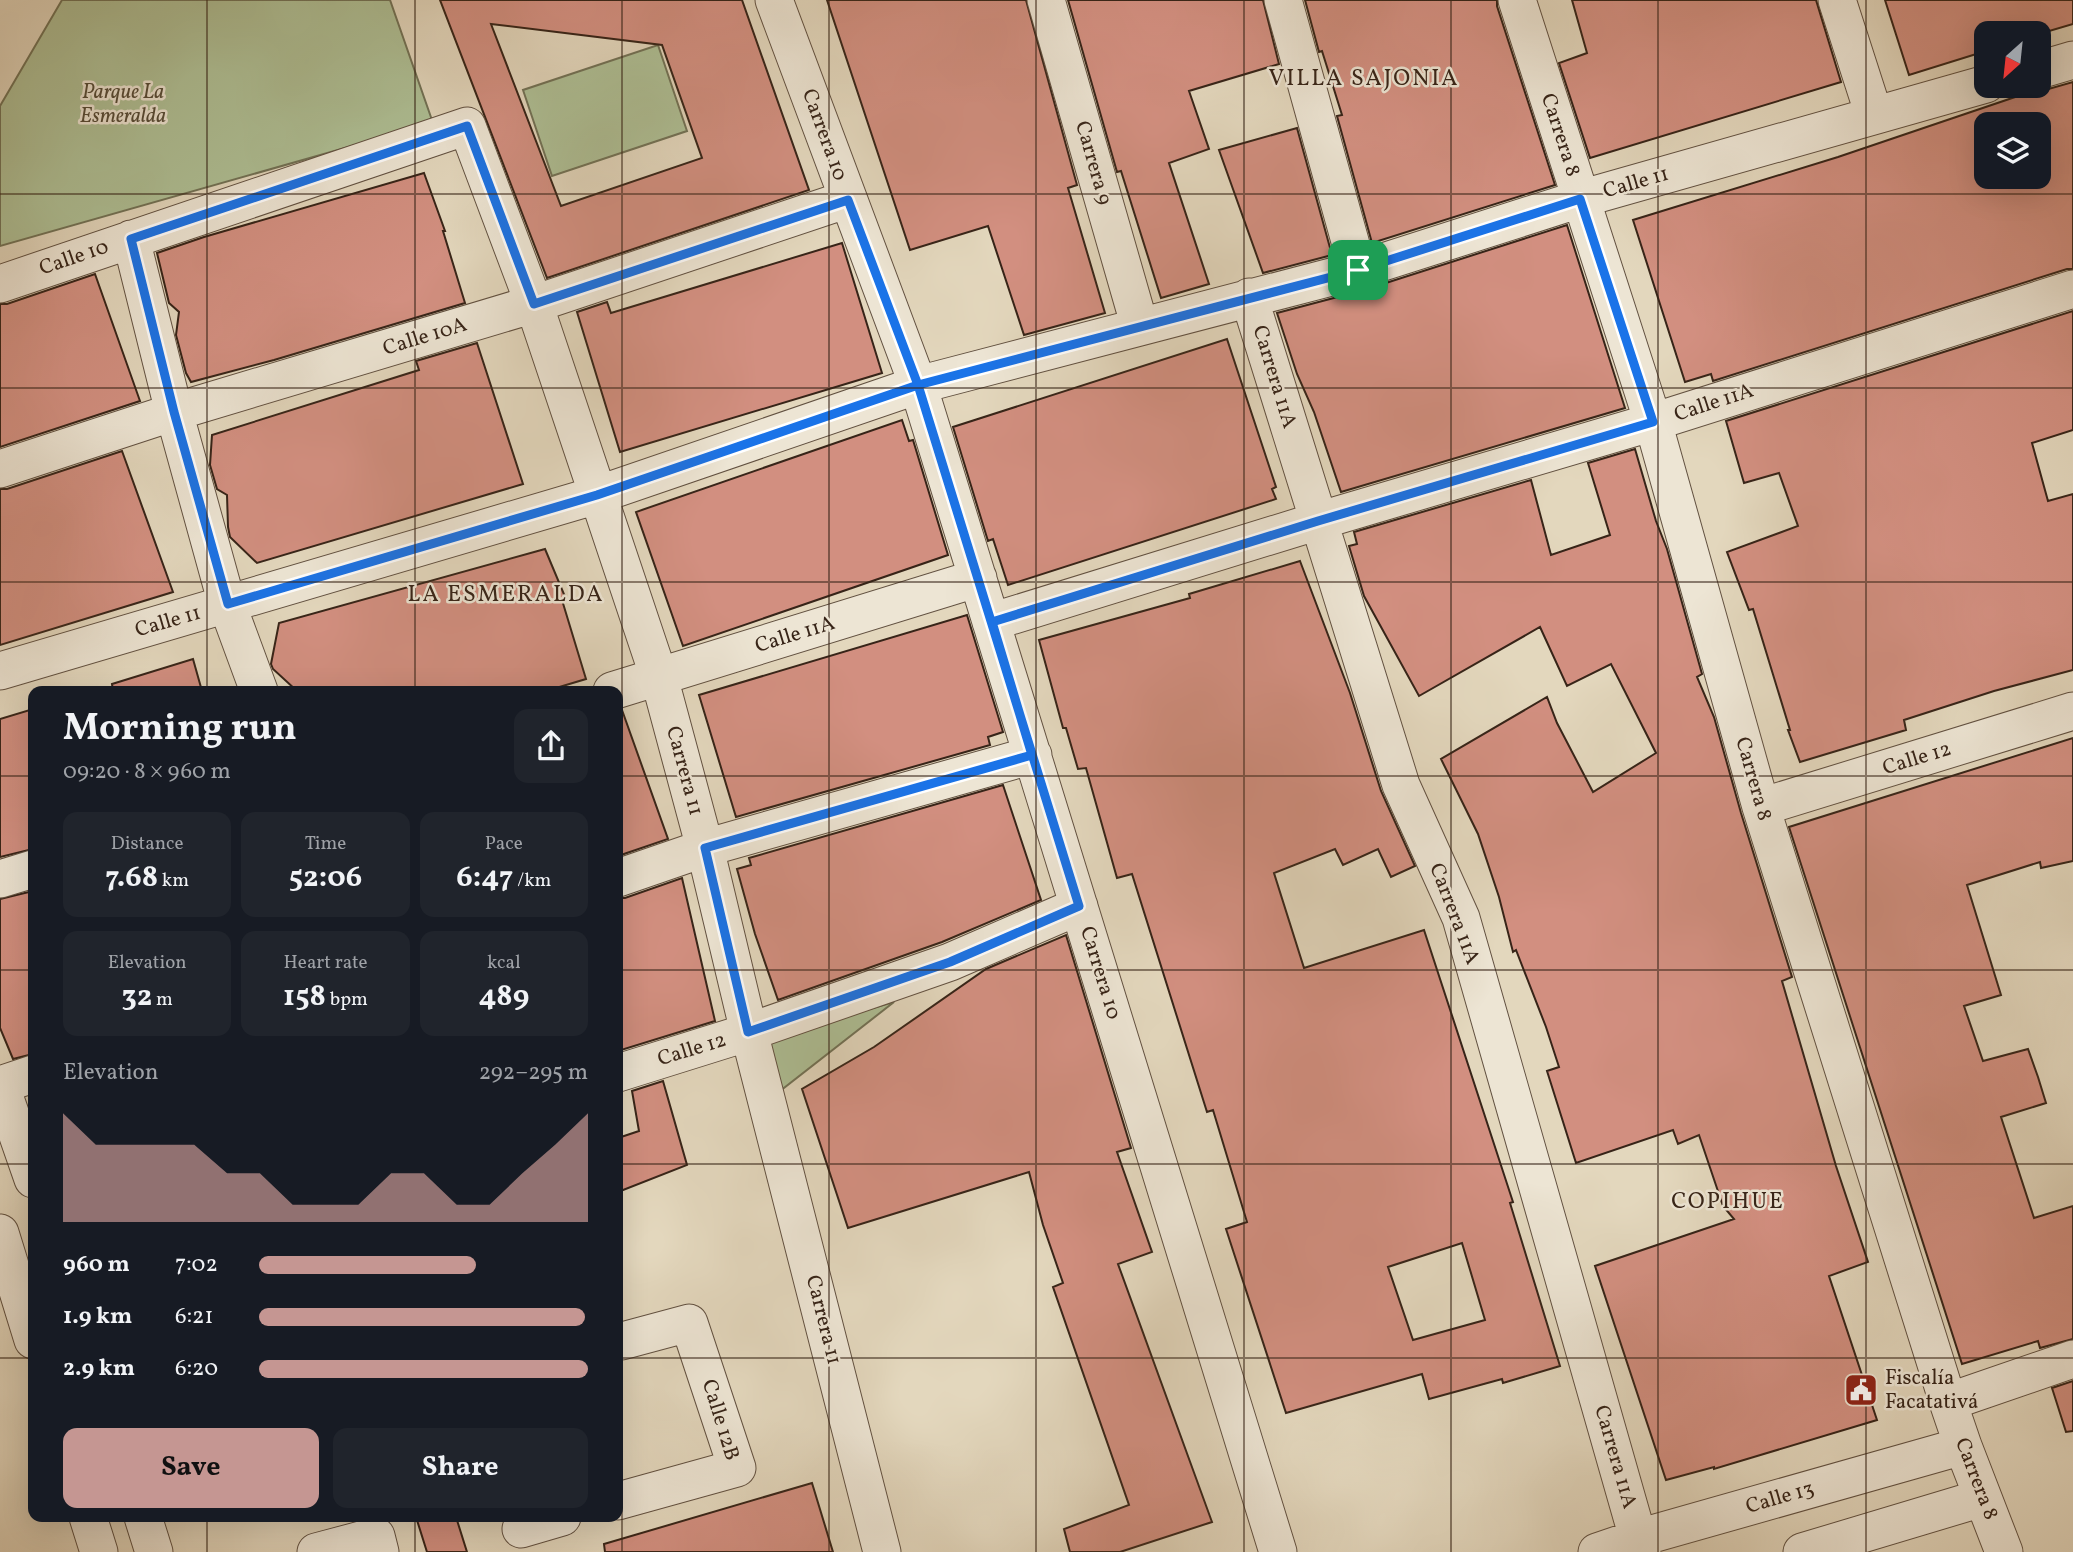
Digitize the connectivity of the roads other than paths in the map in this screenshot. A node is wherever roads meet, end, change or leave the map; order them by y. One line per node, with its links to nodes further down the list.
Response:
1 (774, 0): 12 (street, Carrera 10)
2 (1046, 0): 19 (street, Carrera 9)
3 (1283, 0): 14 (street)
4 (1517, 0): 11 (street, Carrera 8)
5 (1837, 0): 9 (street)
6 (2073, 60): 7 (street)
7 (2051, 66)
8 (1974, 87): 9 (street, Calle 11)
9 (1874, 115): 11 (street, Calle 11)
10 (467, 126): 13 (street, Calle 10); 18 (street, Carrera 11)
11 (1580, 199): 14 (street, Calle 11); 22 (street, Carrera 8)
12 (848, 200): 18 (street, Calle 10A); 20 (street, Carrera 10)
13 (131, 239): 15 (street, Calle 10); 21 (street)
14 (1358, 270): 17 (street, Calle 11)
15 (0, 284)
16 (2073, 289): 22 (street, Calle 11A)
17 (1249, 297): 19 (street, Calle 11); 25 (street, Carrera 11A)
18 (534, 304): 21 (street, Calle 10A); 24 (street, Carrera 11)
19 (1140, 327): 20 (street, Calle 11)
20 (918, 385): 24 (street, Calle 11); 26 (street, Carrera 10)
21 (174, 412): 23 (street, Calle 10A); 27 (street)
22 (1653, 422): 25 (street, Calle 11A); 35 (street, Carrera 8)
23 (0, 469)
24 (597, 495): 27 (street, Calle 11); 30 (street, Carrera 11)
25 (1318, 521): 28 (street, Calle 11A); 58 (street, Carrera 11A)
26 (978, 578): 28 (street, Carrera 10); 30 (street, Calle 11A)
27 (228, 604): 29 (street, Calle 11); 31 (street)
28 (992, 622): 34 (street, Carrera 10)
29 (0, 671)
30 (659, 677): 32 (street, Calle 11A); 36 (street, Carrera 11)
31 (257, 686)
32 (623, 688)
33 (2073, 711): 35 (street, Calle 12)
34 (1032, 755): 36 (street); 40 (street, Carrera 10)
35 (1760, 807): 50 (street, Carrera 8)
36 (705, 848): 38 (street); 41 (street, Carrera 11)
37 (28, 871): 39 (street)
38 (623, 876)
39 (0, 879)
40 (1079, 906): 41 (street, Calle 12); 59 (street, Carrera 10)
41 (748, 1032): 42 (street, Calle 12); 64 (street, Carrera 11)
42 (623, 1071)
43 (28, 1076): 44 (street)
44 (0, 1084): 45 (street)
45 (28, 1164)
46 (0, 1233): 47 (street)
47 (28, 1324)
48 (623, 1341): 53 (street, Calle 12B)
49 (2073, 1359): 50 (street)
50 (1948, 1402): 51 (street, Carrera 8)
51 (1963, 1446): 52 (street, Carrera 8); 58 (street, Calle 13)
52 (1982, 1498): 66 (street); 67 (street, Carrera 8)
53 (623, 1500)
54 (90, 1522): 60 (street)
55 (145, 1522): 61 (street)
56 (550, 1522): 57 (street)
57 (522, 1533)
58 (1640, 1545): 65 (street, Calle 13)
59 (1271, 1550)
60 (99, 1552)
61 (154, 1552)
62 (316, 1552): 63 (street)
63 (380, 1552)
64 (882, 1552)
65 (1597, 1552)
66 (1802, 1552)
67 (2004, 1552)

